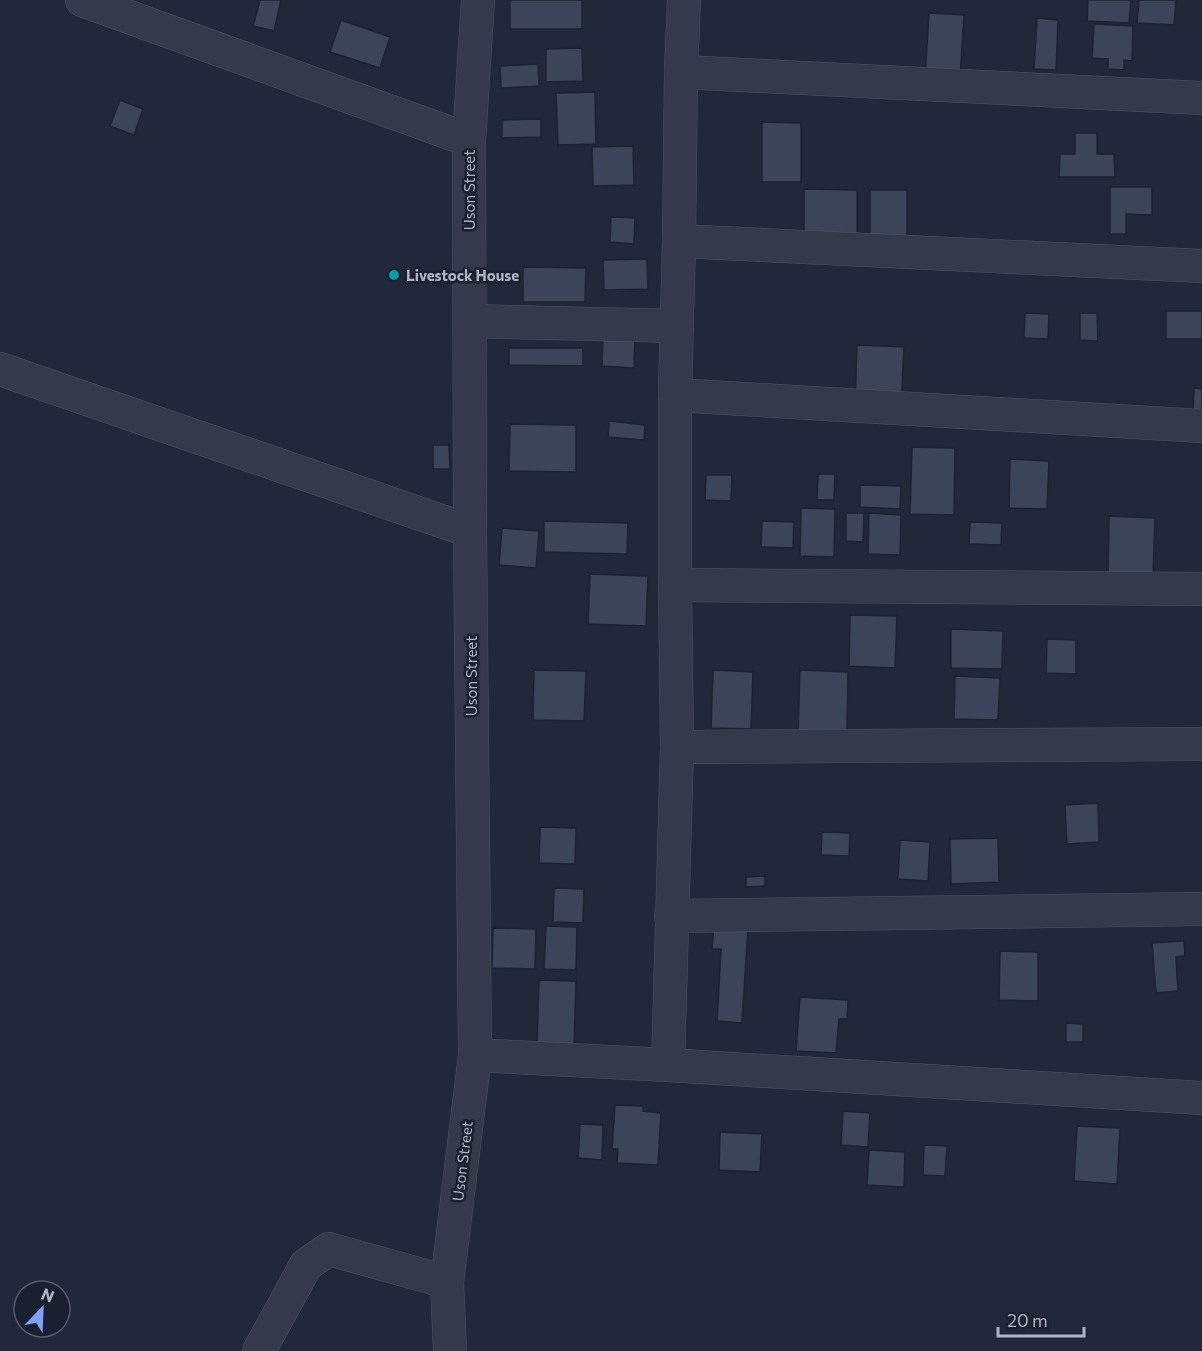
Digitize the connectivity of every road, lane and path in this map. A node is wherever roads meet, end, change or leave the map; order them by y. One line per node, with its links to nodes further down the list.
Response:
1 (82, 0): 6 (street)
2 (478, 0): 6 (street, Uson Street)
3 (684, 0): 4 (street)
4 (681, 72): 5 (street); 7 (street)
5 (1202, 98)
6 (469, 140): 9 (street, Uson Street)
7 (679, 241): 8 (street); 10 (street)
8 (1202, 266)
9 (470, 321): 10 (street); 14 (street, Uson Street)
10 (677, 326): 12 (street)
11 (0, 369): 14 (street)
12 (675, 395): 13 (street); 15 (street)
13 (1202, 426)
14 (470, 531): 21 (street, Uson Street)
15 (675, 585): 16 (street); 18 (street)
16 (1202, 589)
17 (1202, 744): 18 (street)
18 (677, 747): 20 (street)
19 (1202, 909): 20 (street)
20 (672, 916): 22 (street)
21 (475, 1055): 22 (street); 24 (street, Uson Street)
22 (668, 1065): 23 (street)
23 (1202, 1098)
24 (447, 1282): 25 (street); 26 (street, Uson Street)
25 (259, 1351)
26 (450, 1351)

